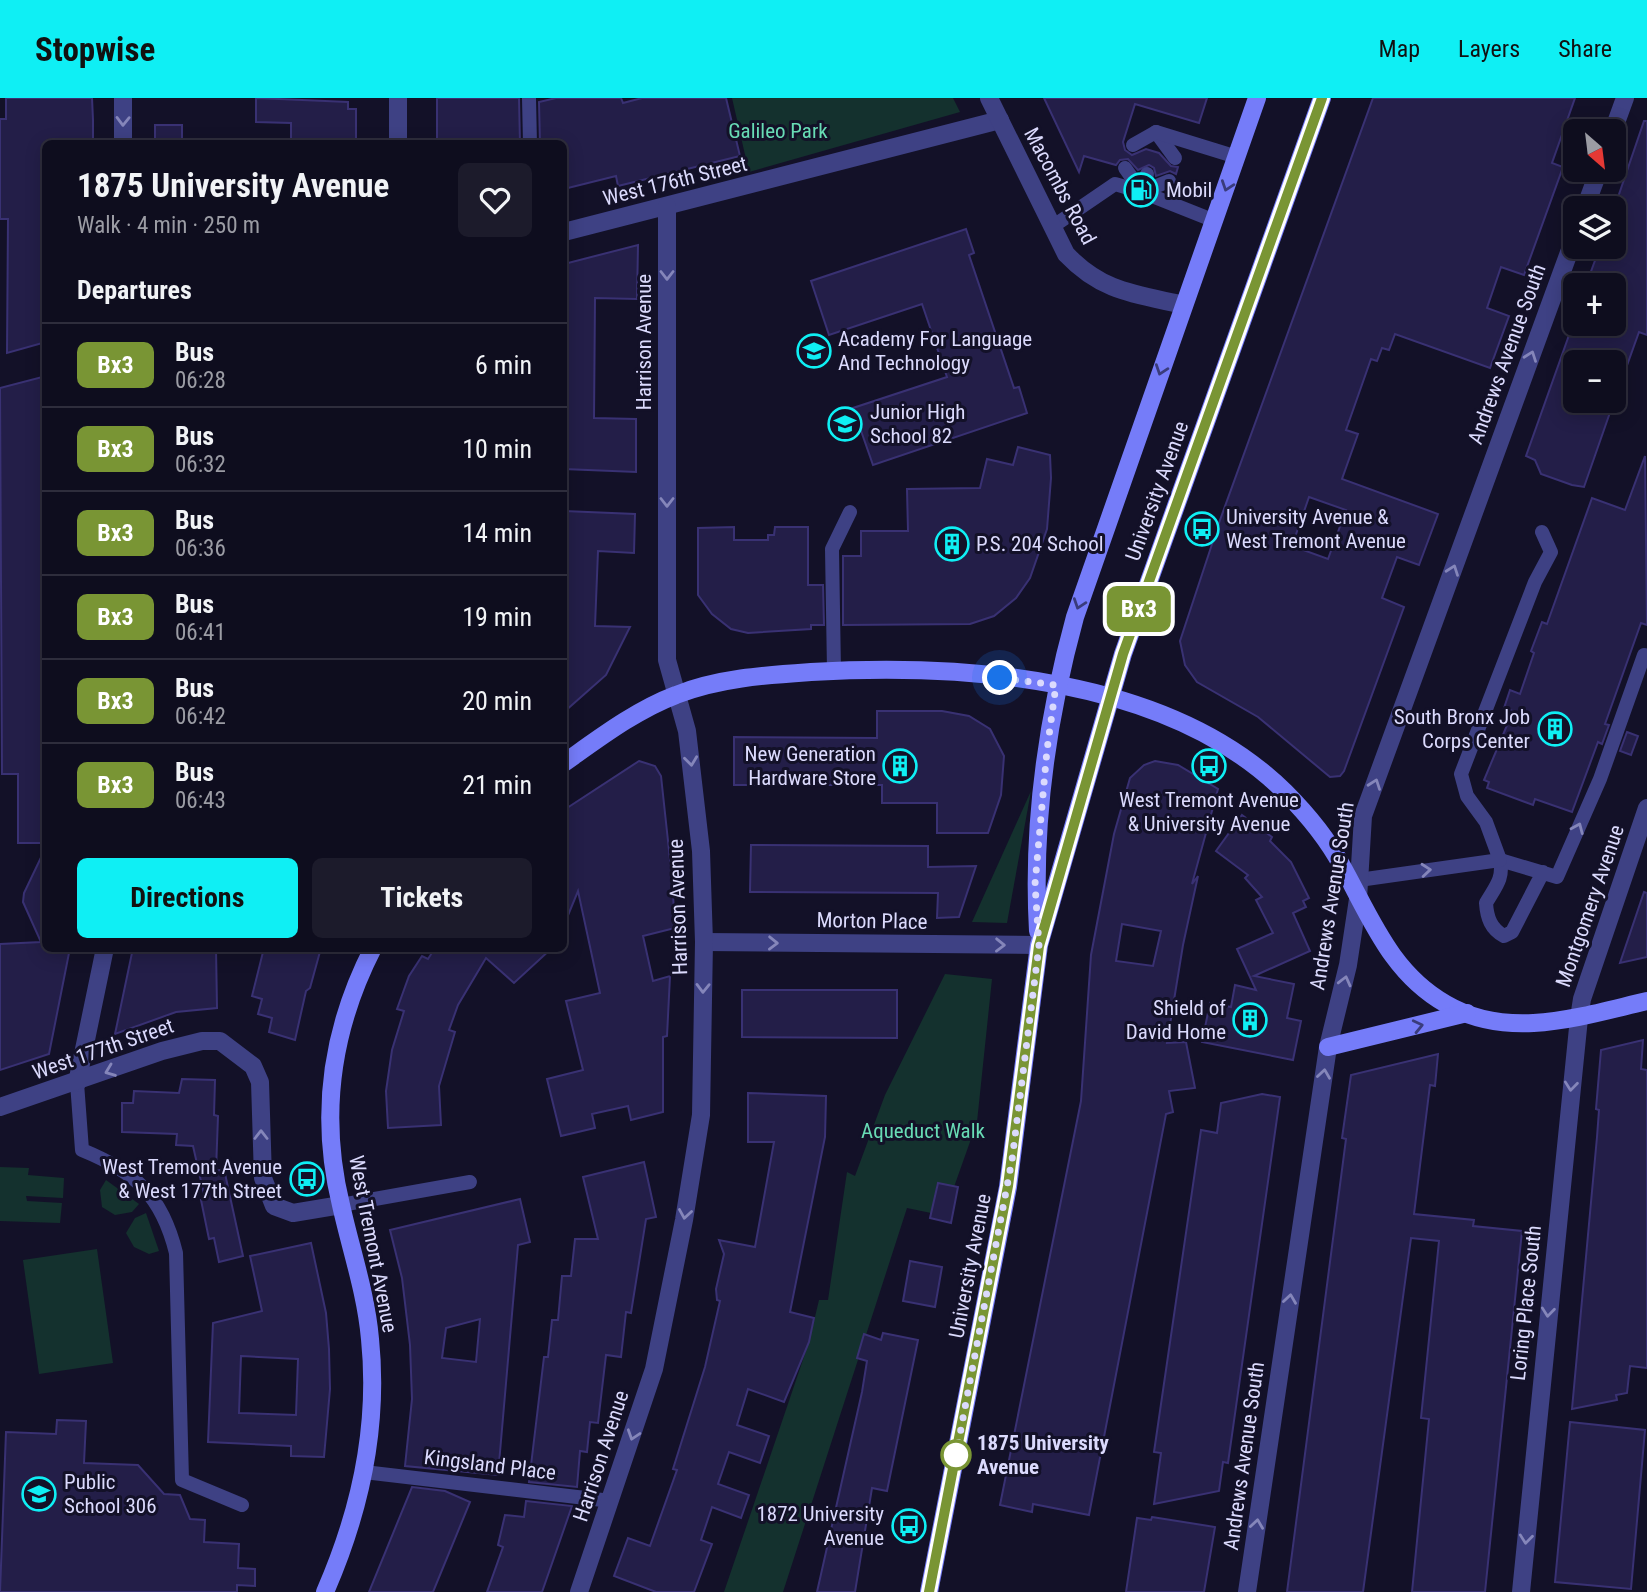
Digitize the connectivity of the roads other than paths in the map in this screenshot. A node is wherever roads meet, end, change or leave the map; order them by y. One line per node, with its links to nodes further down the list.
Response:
1 (123, 98): 11 (street, one-way to 11)
2 (398, 98): 12 (street)
3 (529, 98): 13 (lane)
4 (989, 98): 9 (street, Macombs Road)
5 (1257, 98): 16 (main road, University Avenue)
6 (1322, 98): 34 (main road, University Avenue)
7 (1625, 98): 8 (street)
8 (1617, 119)
9 (1000, 120): 22 (street, West 176th Street); 24 (street, Macombs Road)
10 (1156, 132): 14 (lane); 15 (lane); 16 (lane); 17 (lane)
11 (123, 140)
12 (398, 140)
13 (530, 140)
14 (1133, 145)
15 (1154, 151)
16 (1237, 157): 23 (main road, University Avenue, one-way to 23)
17 (1175, 158)
18 (1125, 167): 21 (lane)
19 (1147, 174): 21 (lane)
20 (1170, 181): 21 (lane)
21 (1142, 192): 23 (lane); 24 (lane)
22 (667, 206): 25 (street, West 176th Street); 33 (street, Harrison Avenue, one-way to 33)
23 (1215, 220): 27 (main road, University Avenue)
24 (1052, 226): 27 (street, Macombs Road)
25 (567, 231)
26 (1567, 259): 39 (street, Andrews Avenue South, one-way to 26)
27 (1184, 306): 32 (main road, University Avenue, one-way to 32)
28 (850, 512): 31 (lane)
29 (1542, 532): 37 (lane)
30 (1647, 656): 38 (lane, one-way to 30)
31 (834, 671): 32 (main road); 33 (main road)
32 (1056, 685): 34 (main road); 42 (main road, University Avenue)
33 (676, 694): 35 (main road); 41 (street, Harrison Avenue, one-way to 41)
34 (1111, 697): 40 (main road); 42 (main road, University Avenue)
35 (567, 761)
36 (1647, 808): 47 (street, Montgomery Avenue)
37 (1500, 860): 38 (lane); 38 (lane); 39 (lane, one-way to 37)
38 (1543, 872)
39 (1359, 880): 40 (street, Andrews Avenue South)
40 (1358, 899): 46 (main road); 48 (street, Andrews Avenue South, one-way to 40)
41 (705, 942): 42 (street, Morton Place, one-way to 42); 54 (street, Harrison Avenue, one-way to 54)
42 (1039, 946): 58 (main road, University Avenue)
43 (104, 952): 49 (street)
44 (371, 952): 52 (main road, West Tremont Avenue)
45 (1647, 1001): 47 (main road)
46 (1467, 1013): 47 (main road); 48 (main road, one-way to 46)
47 (1579, 1018): 60 (street, Loring Place South, one-way to 60)
48 (1328, 1047): 59 (street, Andrews Avenue South, one-way to 48)
49 (77, 1083): 50 (street, West 177th Street); 52 (street, West 177th Street, one-way to 49); 55 (lane)
50 (0, 1107)
51 (470, 1182): 52 (lane)
52 (341, 1205): 53 (main road, West Tremont Avenue)
53 (364, 1472): 54 (lane, Kingsland Place); 56 (main road, West Tremont Avenue)
54 (611, 1501): 57 (street, Harrison Avenue)
55 (242, 1505)
56 (325, 1592)
57 (579, 1592)
58 (929, 1592)
59 (1247, 1592)
60 (1521, 1592)

